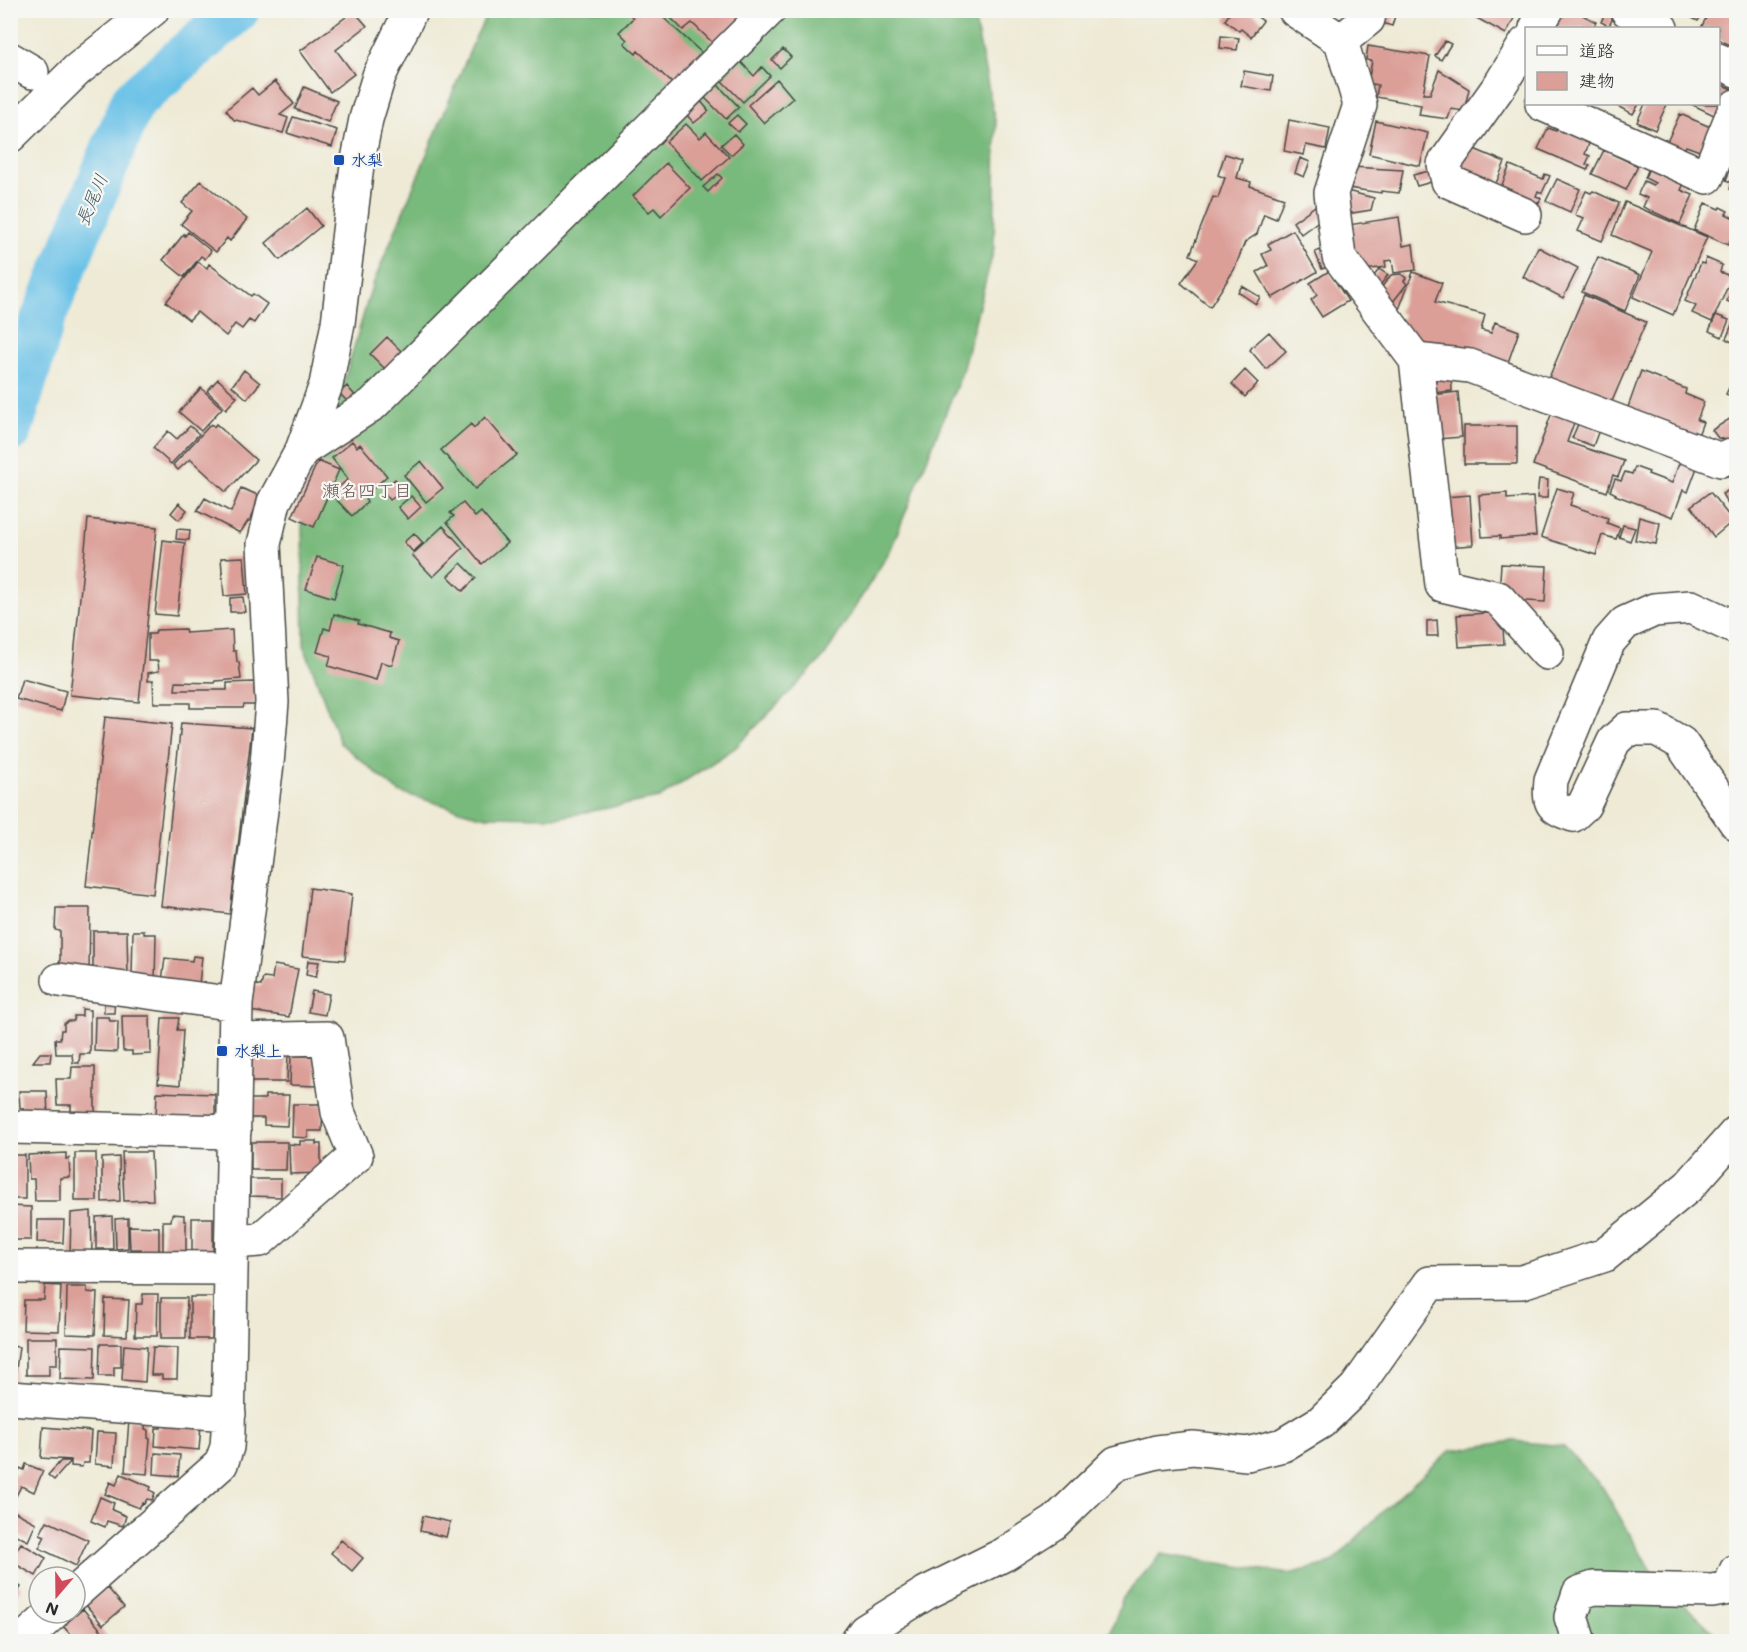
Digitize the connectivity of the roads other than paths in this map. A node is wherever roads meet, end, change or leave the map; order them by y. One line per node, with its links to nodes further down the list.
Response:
1 (152, 10): 17 (street)
2 (411, 10): 20 (street)
3 (769, 10): 20 (street)
4 (1294, 10): 10 (street)
5 (1370, 10): 10 (street)
6 (1547, 10): 8 (street)
7 (1628, 10): 9 (street)
8 (1537, 27)
9 (1659, 27)
10 (1341, 42): 19 (street)
11 (1525, 50): 14 (street)
12 (1720, 61): 13 (street)
13 (1737, 70)
14 (1513, 91): 18 (street)
15 (1544, 105): 16 (street)
16 (1737, 106)
17 (10, 136)
18 (1525, 214)
19 (1416, 360): 21 (street); 23 (street)
20 (302, 450): 26 (street)
21 (1737, 454)
22 (1737, 628): 24 (street)
23 (1547, 652)
24 (1737, 823)
25 (59, 980): 26 (street)
26 (236, 1004): 27 (street)
27 (236, 1040): 29 (street); 31 (street)
28 (10, 1127): 29 (street)
29 (234, 1131): 31 (street)
30 (1737, 1132): 39 (street)
31 (232, 1255): 32 (street); 34 (street)
32 (10, 1267)
33 (10, 1398): 34 (street)
34 (229, 1414): 36 (street)
35 (1737, 1571): 40 (street)
36 (87, 1582)
37 (39, 1625): 38 (street)
38 (21, 1641)
39 (857, 1641)
40 (1579, 1641)

